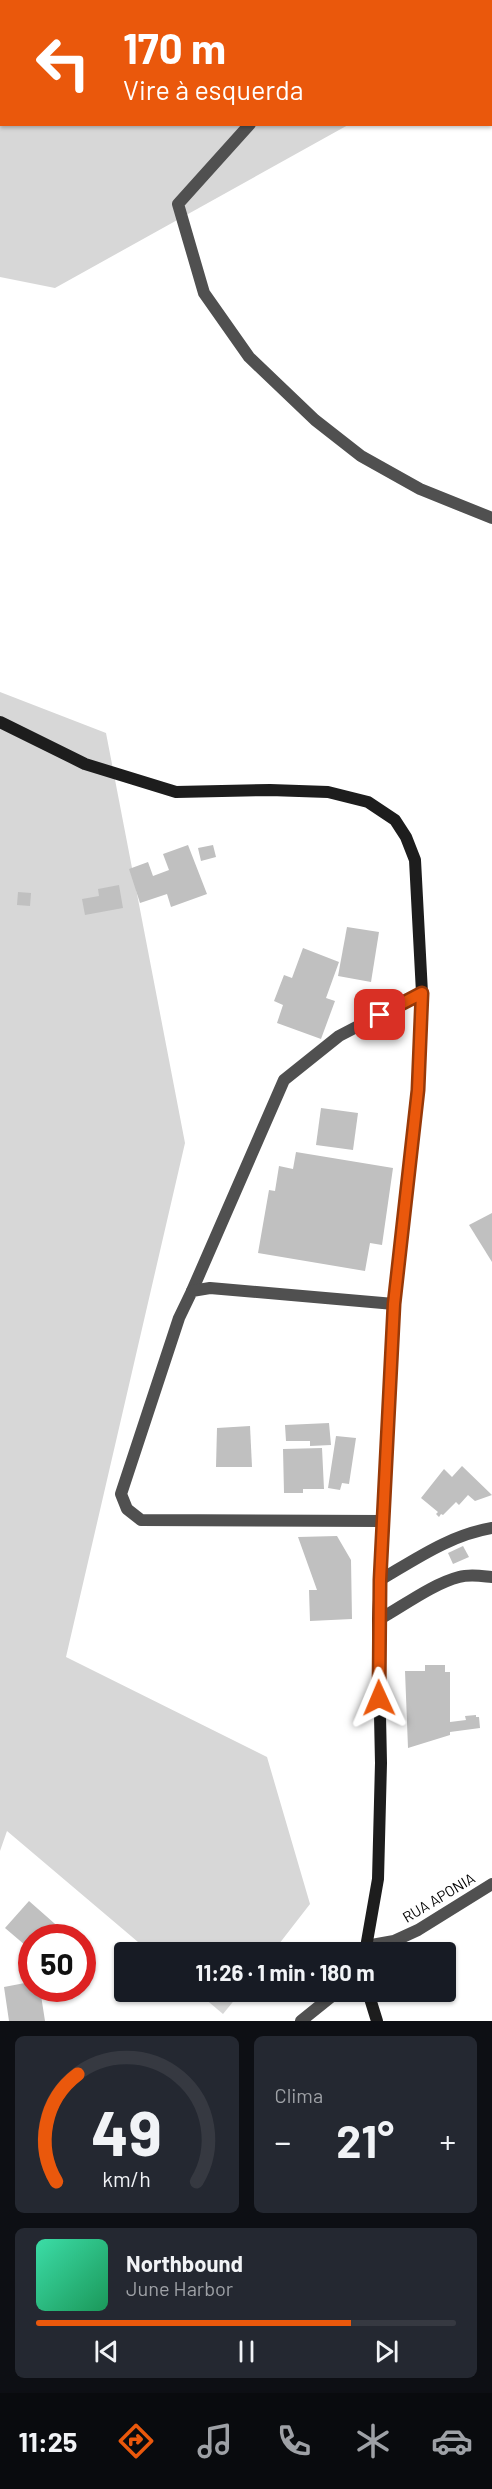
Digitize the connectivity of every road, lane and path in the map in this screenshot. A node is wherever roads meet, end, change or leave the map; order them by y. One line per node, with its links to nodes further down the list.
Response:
1 (248, 126): 2 (street)
2 (492, 518)
3 (0, 722): 4 (main road)
4 (422, 993): 5 (street); 6 (main road)
5 (192, 1291): 6 (street); 7 (street)
6 (394, 1304): 7 (main road)
7 (383, 1521): 10 (main road)
8 (492, 1528): 10 (street)
9 (492, 1577): 11 (street)
10 (380, 1580): 11 (main road)
11 (378, 1620): 13 (main road)
12 (492, 1884): 14 (street, RUA APONIA)
13 (366, 1942)
14 (391, 1942)
15 (325, 2002): 17 (street)
16 (371, 2002): 18 (main road)
17 (301, 2021)
18 (377, 2021)

